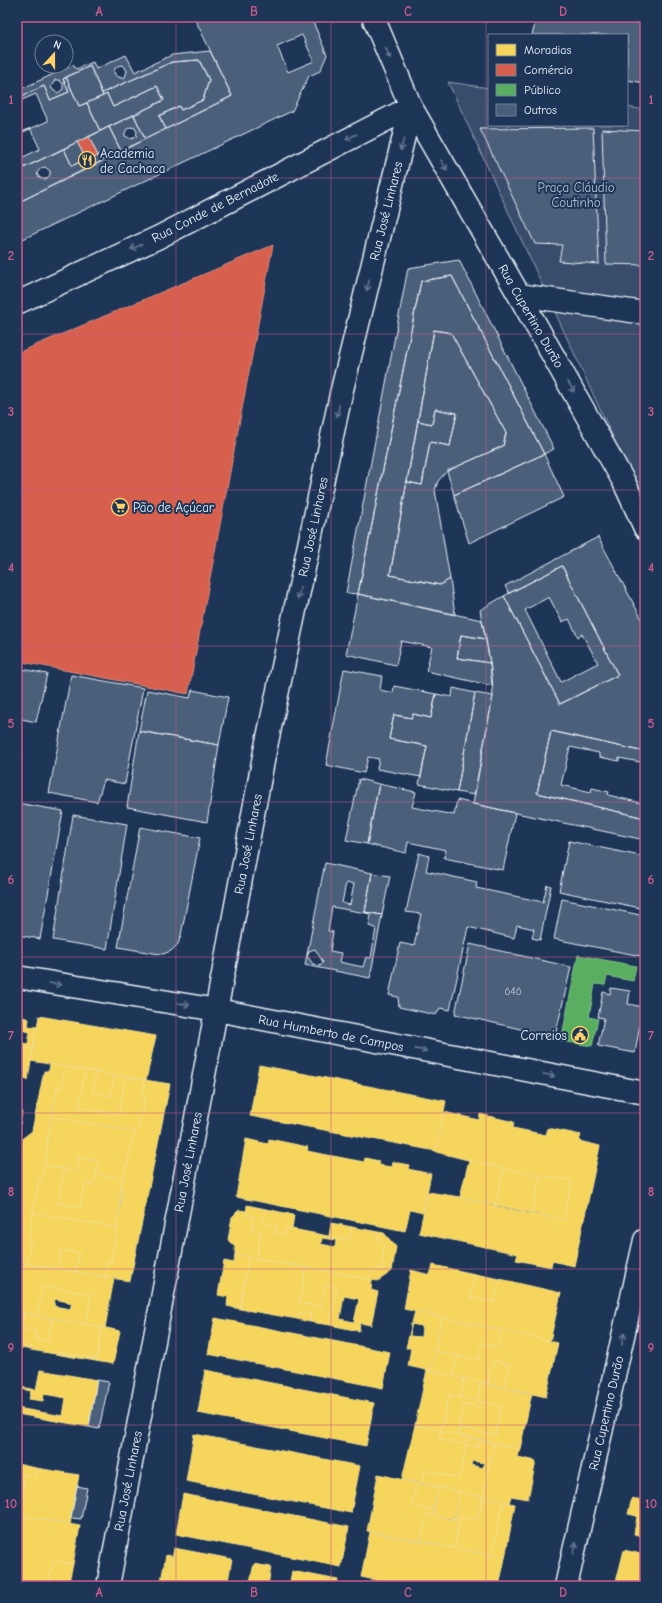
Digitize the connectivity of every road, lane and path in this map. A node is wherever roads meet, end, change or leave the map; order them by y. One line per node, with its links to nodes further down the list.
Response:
1 (373, 17): 2 (street, Rua Cupertino Durão, one-way to 2)
2 (411, 107): 3 (street, Rua Cupertino Durão, one-way to 3); 4 (street, Rua Conde de Bernadote, one-way to 4); 8 (street, Rua José Linhares, one-way to 8)
3 (519, 295): 5 (street); 6 (street, Rua Cupertino Durão, one-way to 6)
4 (17, 303)
5 (645, 313)
6 (645, 528)
7 (17, 977): 8 (street, Rua Humberto de Campos, one-way to 8)
8 (217, 1010): 9 (street, Rua Humberto de Campos, one-way to 9); 11 (street, Rua José Linhares)
9 (645, 1093)
10 (645, 1240): 12 (street, Rua Cupertino Durão, one-way to 10)
11 (108, 1586)
12 (566, 1586)

